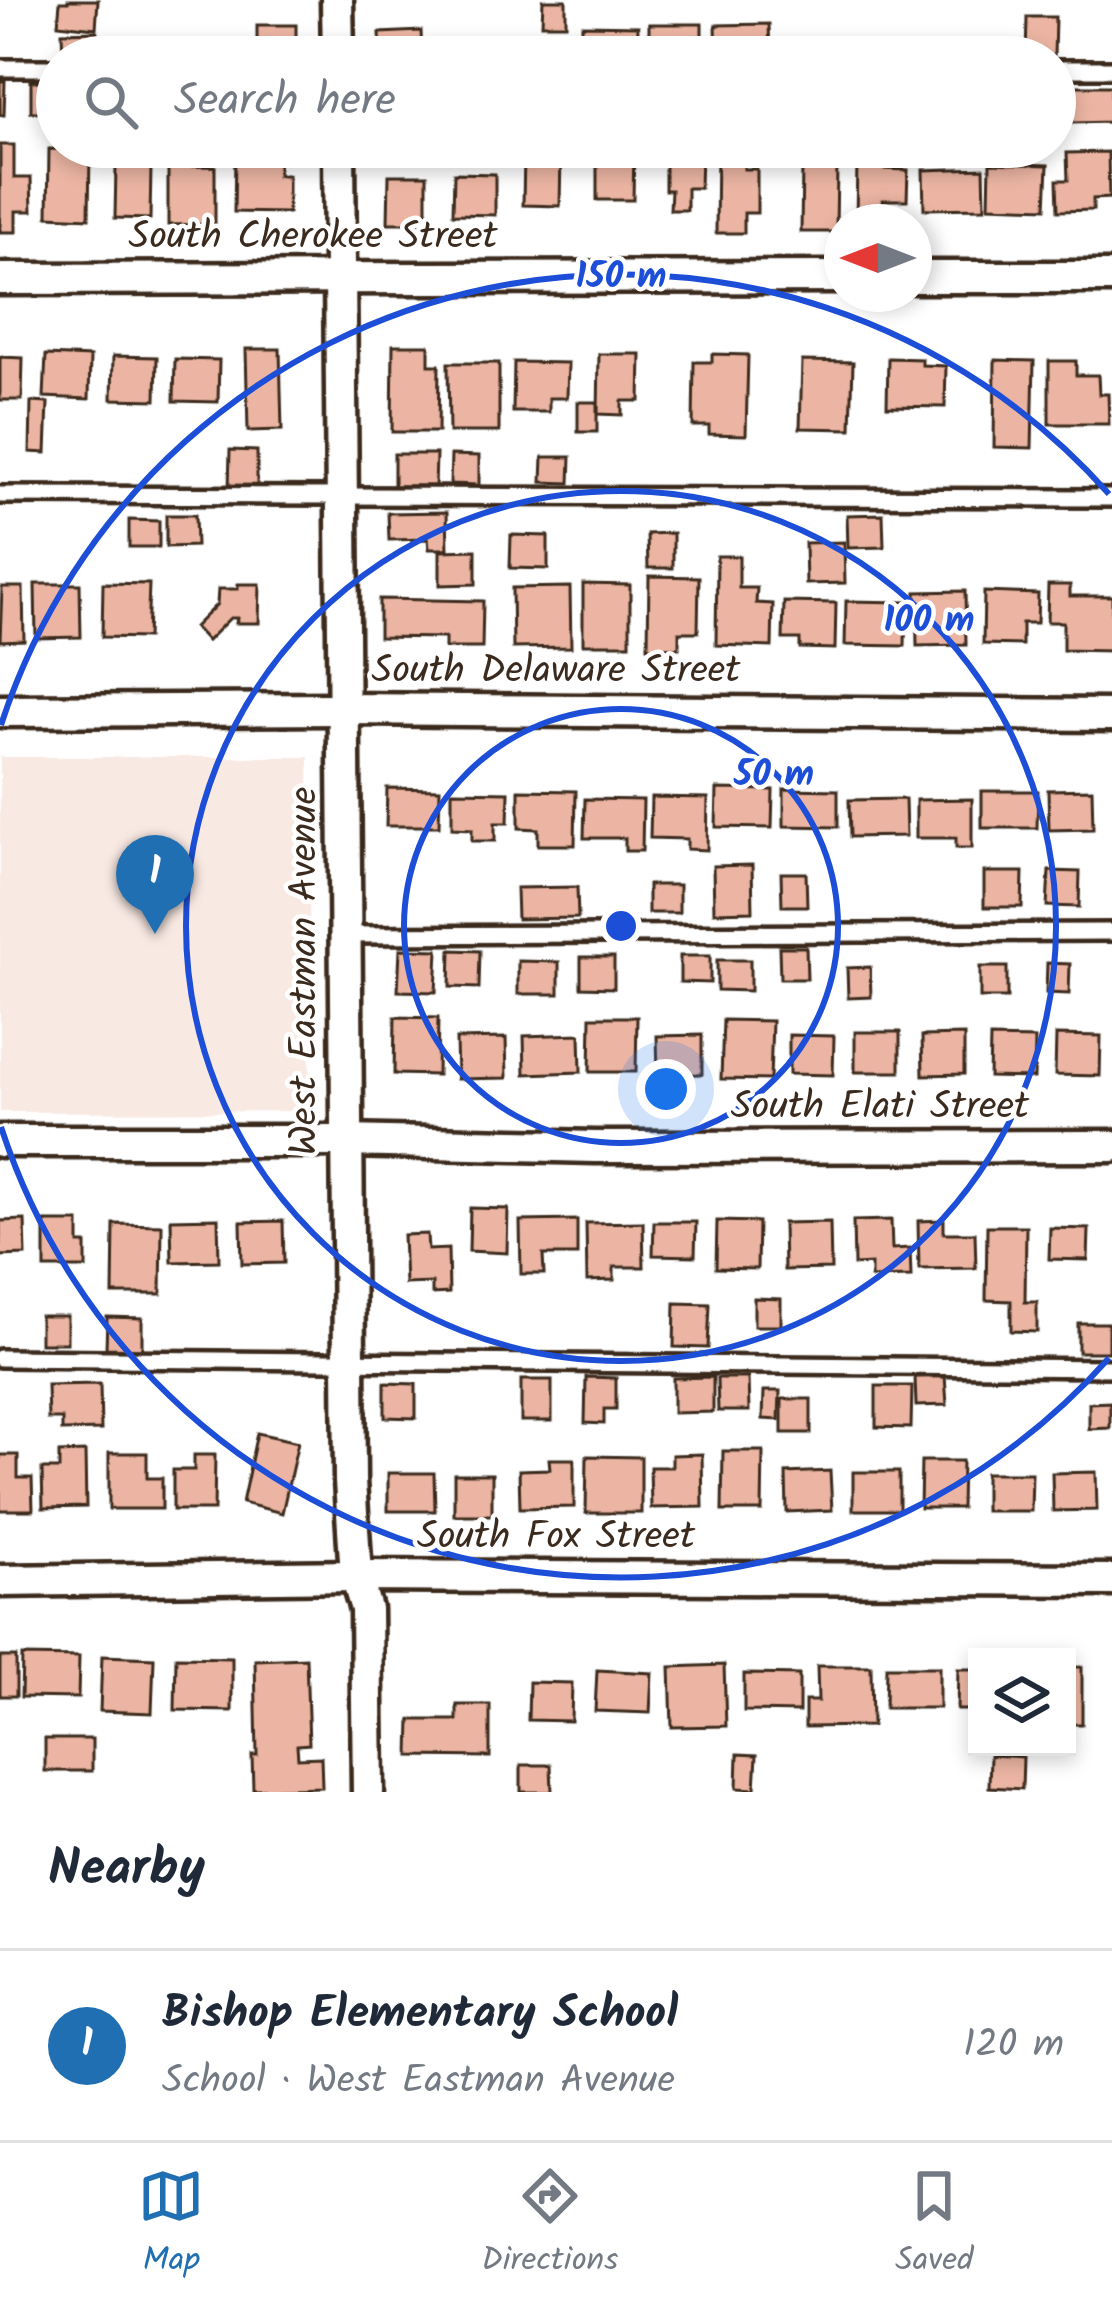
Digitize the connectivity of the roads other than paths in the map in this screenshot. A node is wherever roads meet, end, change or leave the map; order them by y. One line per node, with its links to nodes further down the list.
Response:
1 (338, 0): 2 (street)
2 (338, 36)
3 (0, 68): 4 (lane)
4 (36, 68)
5 (1076, 69): 6 (lane)
6 (1112, 69)
7 (338, 168): 8 (street, West Eastman Avenue)
8 (340, 277): 9 (street, South Cherokee Street); 12 (street, South Cherokee Street); 13 (street, West Eastman Avenue)
9 (824, 277)
10 (932, 277): 11 (street)
11 (1112, 277)
12 (0, 279)
13 (344, 494): 14 (lane); 15 (lane); 16 (street, West Eastman Avenue)
14 (0, 495)
15 (1112, 498)
16 (344, 709): 17 (street, South Delaware Street); 18 (street, South Delaware Street); 20 (street, West Eastman Avenue)
17 (0, 711)
18 (1112, 715)
19 (1112, 932): 20 (lane)
20 (345, 934): 21 (street, West Eastman Avenue)
21 (346, 1141): 22 (street, South Elati Street); 23 (street, South Elati Street); 25 (street, West Eastman Avenue)
22 (0, 1142)
23 (1112, 1146)
24 (0, 1358): 25 (lane)
25 (348, 1363): 26 (lane); 27 (street, West Eastman Avenue)
26 (1112, 1368)
27 (356, 1576): 28 (street, South Fox Street); 29 (street, South Fox Street); 30 (street, West Eastman Avenue)
28 (1112, 1580)
29 (0, 1581)
30 (368, 1792)

